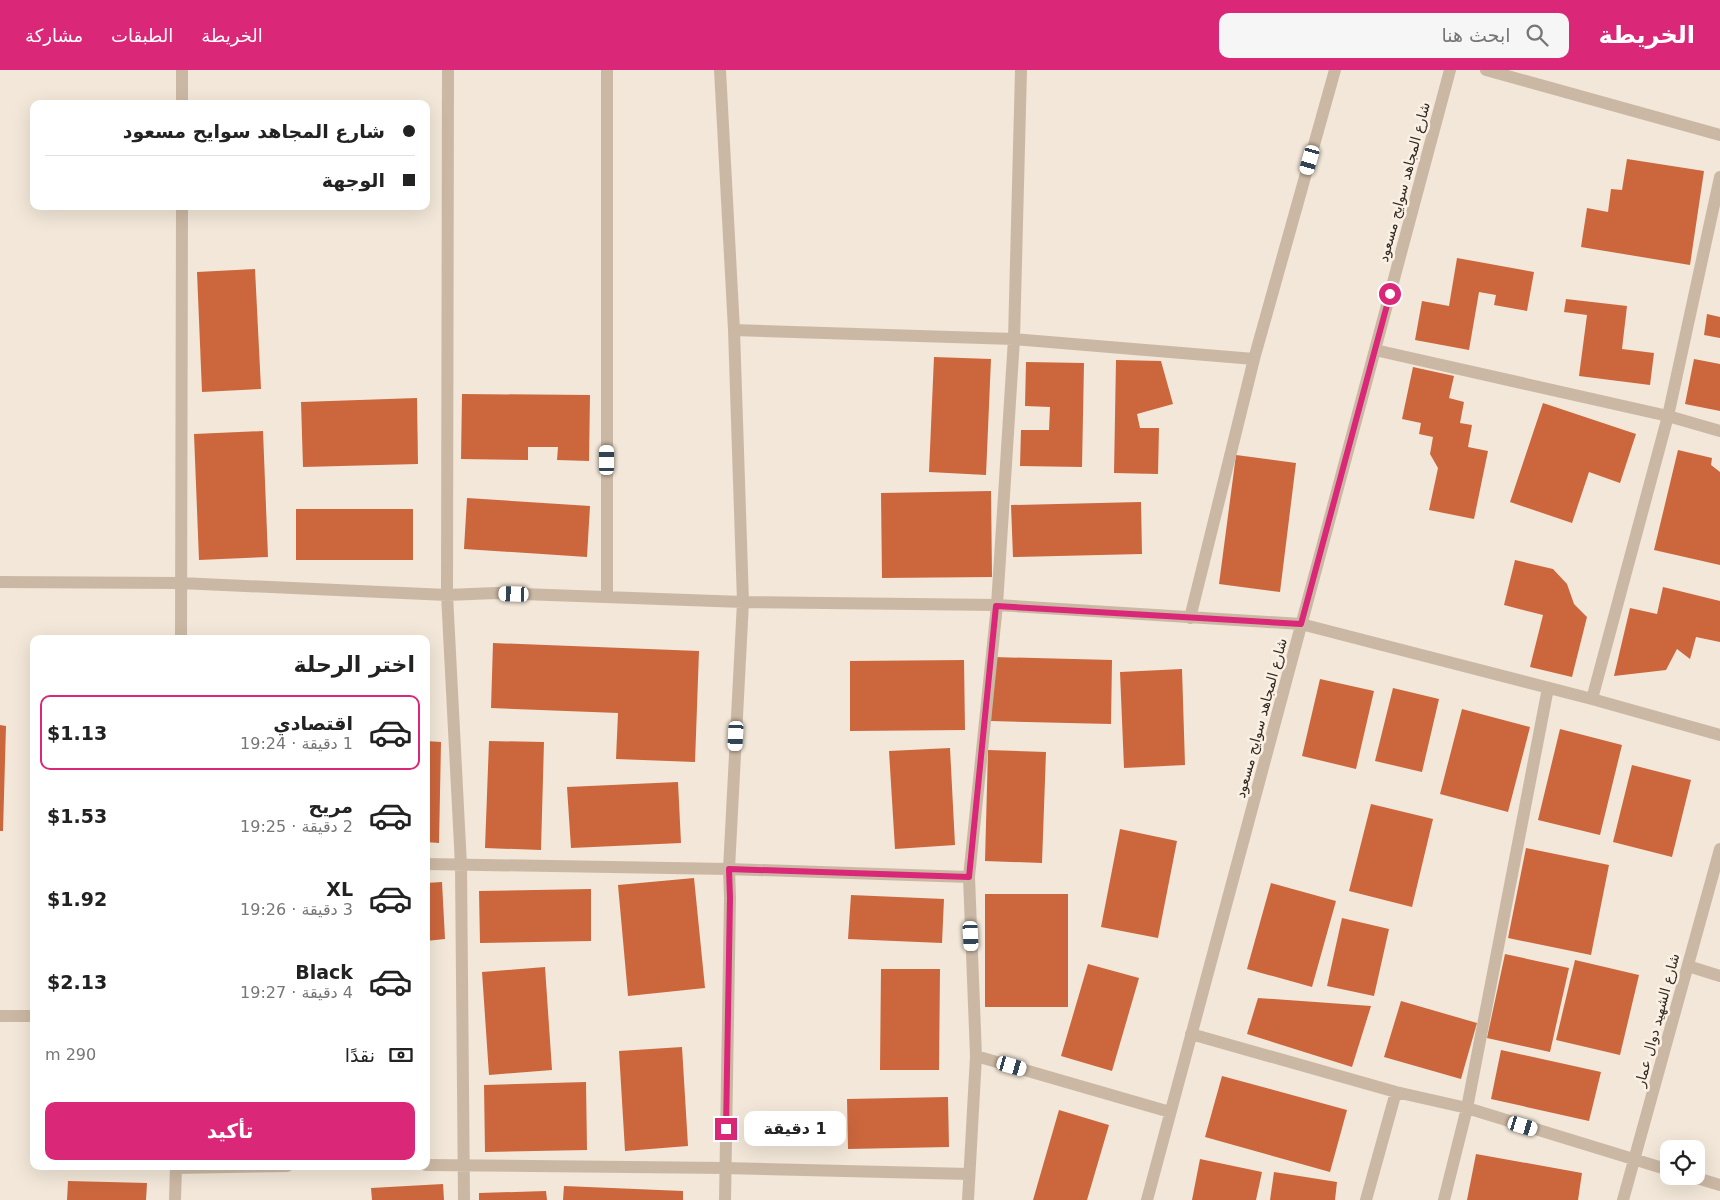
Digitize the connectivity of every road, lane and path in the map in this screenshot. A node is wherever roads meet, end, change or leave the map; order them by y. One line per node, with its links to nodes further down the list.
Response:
1 (182, 70): 9 (street)
2 (448, 70): 21 (street)
3 (607, 70): 22 (street)
4 (720, 70): 13 (street)
5 (1021, 70): 14 (street)
6 (1336, 70): 16 (street)
7 (1450, 70): 15 (street, شارع المجاهد سوايح مسعود)
8 (1486, 70): 10 (street)
9 (182, 100)
10 (1720, 136)
11 (1720, 177): 17 (street)
12 (182, 210): 20 (street)
13 (734, 330): 14 (street); 23 (street)
14 (1014, 339): 16 (street); 24 (street)
15 (1375, 350): 17 (street); 26 (street, شارع المجاهد سوايح مسعود)
16 (1254, 359): 25 (street)
17 (1668, 416): 18 (street); 29 (street)
18 (1720, 431)
19 (0, 582): 20 (street)
20 (180, 582): 21 (street); 27 (street)
21 (447, 595): 22 (street); 33 (street)
22 (607, 596): 23 (street)
23 (743, 602): 24 (street); 34 (street)
24 (996, 606): 25 (street); 35 (street)
25 (1190, 618): 26 (street)
26 (1301, 624): 28 (street); 40 (street, شارع المجاهد سوايح مسعود)
27 (181, 635)
28 (1548, 688): 29 (street); 43 (street)
29 (1592, 699): 30 (street)
30 (1720, 736)
31 (1720, 848): 36 (street, شارع الشهيد دوال عمار)
32 (430, 864): 33 (street)
33 (460, 865): 34 (street); 47 (street)
34 (729, 869): 35 (street); 49 (street)
35 (969, 877): 41 (street)
36 (1688, 966): 37 (street); 45 (street, شارع الشهيد دوال عمار)
37 (1720, 976)
38 (0, 1016): 39 (street)
39 (30, 1016)
40 (1191, 1034): 42 (street); 44 (street, شارع المجاهد سوايح مسعود)
41 (976, 1056): 44 (street); 51 (street)
42 (1396, 1092): 43 (street); 59 (street)
43 (1467, 1108): 45 (street); 60 (street)
44 (1170, 1112): 58 (street, شارع المجاهد سوايح مسعود)
45 (1634, 1160): 48 (street); 61 (street, شارع الشهيد دوال عمار)
46 (430, 1164): 47 (street)
47 (465, 1164): 49 (street); 55 (street)
48 (1660, 1167)
49 (725, 1168): 51 (street); 56 (street)
50 (176, 1170): 54 (street)
51 (969, 1174): 57 (street)
52 (1705, 1180): 53 (street)
53 (1720, 1185)
54 (175, 1200)
55 (464, 1200)
56 (725, 1200)
57 (968, 1200)
58 (1147, 1200)
59 (1366, 1200)
60 (1444, 1200)
61 (1623, 1200)

